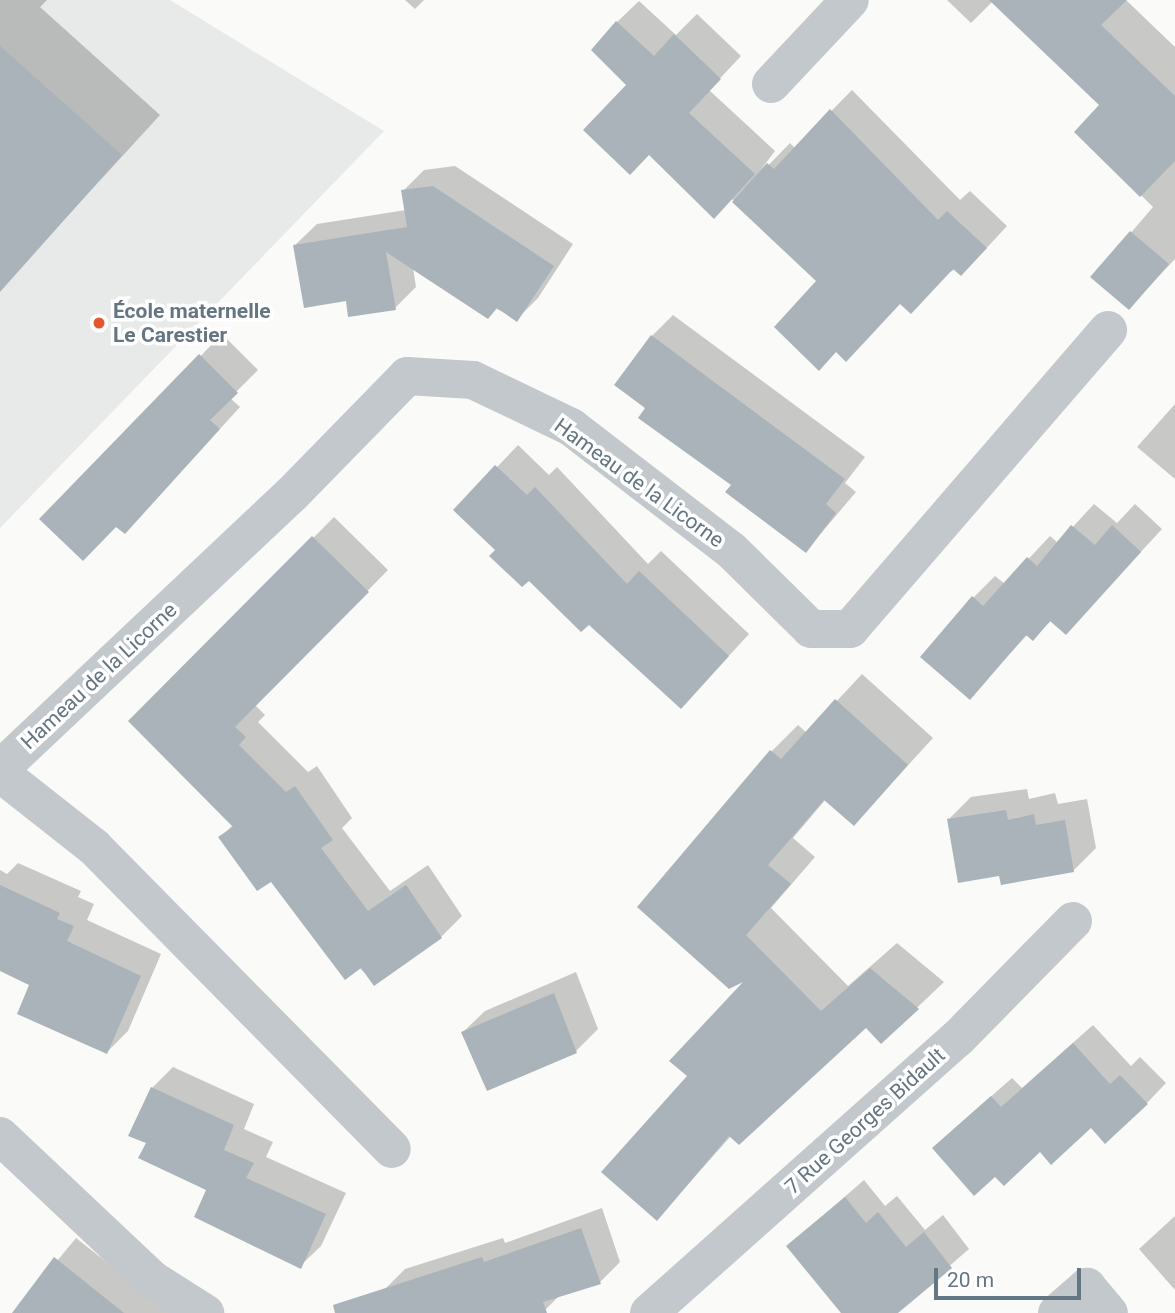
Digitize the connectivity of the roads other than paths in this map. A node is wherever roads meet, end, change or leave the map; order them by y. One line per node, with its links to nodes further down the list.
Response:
1 (850, 0): 2 (street)
2 (771, 85)
3 (1108, 330): 4 (street, Hameau de la Licorne)
4 (0, 771): 7 (street, Hameau de la Licorne)
5 (1073, 921): 9 (street, 7 Rue Georges Bidault)
6 (0, 1136): 8 (street)
7 (392, 1149)
8 (205, 1313)
9 (649, 1313)
10 (1057, 1313): 11 (street)
11 (1109, 1313)

